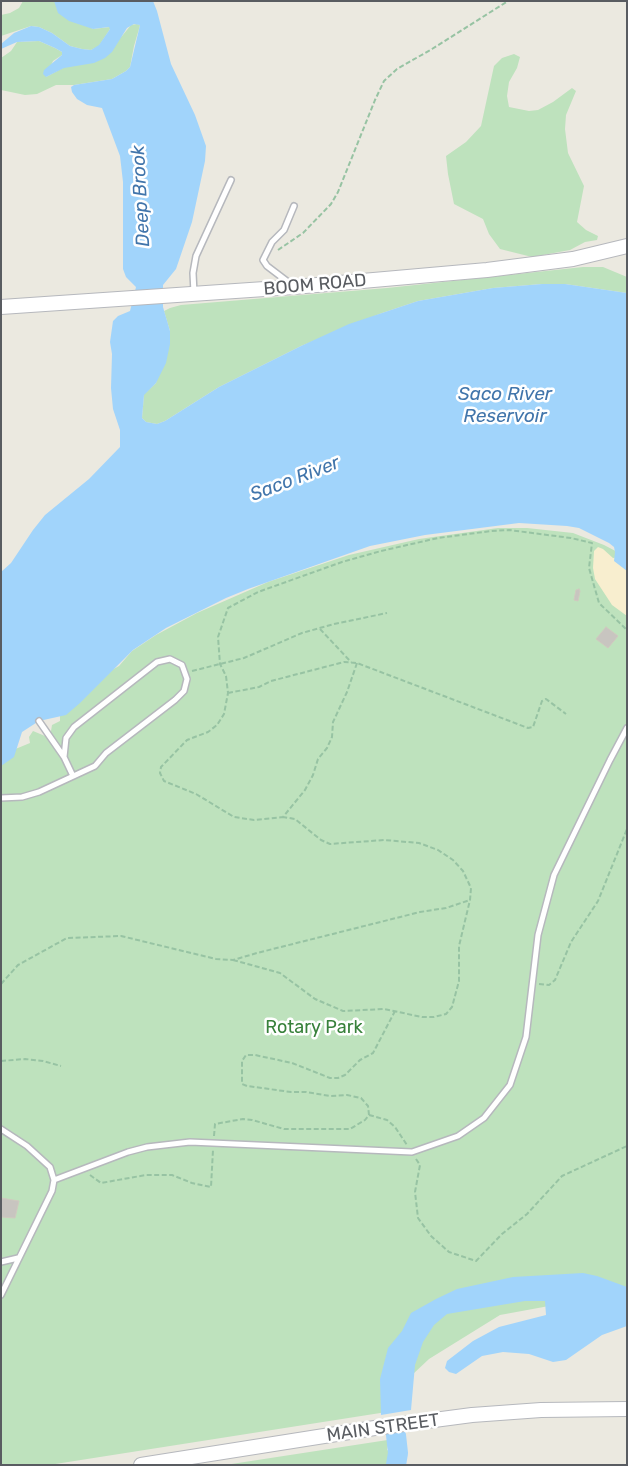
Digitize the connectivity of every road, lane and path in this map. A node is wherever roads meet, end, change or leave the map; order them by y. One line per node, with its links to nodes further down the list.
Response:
1 (508, 1): 5 (path)
2 (230, 180): 7 (lane)
3 (294, 206): 5 (lane)
4 (627, 246): 6 (street, BOOM ROAD)
5 (263, 260): 6 (lane)
6 (294, 287): 7 (street, BOOM ROAD)
7 (190, 294): 8 (street, BOOM ROAD)
8 (1, 307)
9 (387, 613): 10 (path)
10 (319, 629): 12 (path); 14 (path)
11 (627, 630): 14 (path)
12 (351, 662): 13 (path); 16 (path)
13 (357, 663): 17 (path); 23 (path)
14 (220, 664): 15 (path); 16 (path)
15 (185, 673): 20 (lane); 21 (lane)
16 (228, 693): 23 (path)
17 (566, 714)
18 (39, 721): 20 (lane)
19 (627, 728): 27 (lane)
20 (64, 757): 21 (lane)
21 (73, 776): 22 (lane)
22 (1, 798)
23 (283, 817): 25 (path)
24 (627, 829): 27 (path)
25 (470, 900): 26 (path); 29 (path)
26 (233, 960): 28 (path); 29 (path)
27 (532, 983): 36 (lane)
28 (1, 984)
29 (394, 1011): 32 (path)
30 (1, 1061): 31 (path)
31 (61, 1066)
32 (369, 1115): 34 (path); 36 (path)
33 (1, 1130): 38 (lane)
34 (214, 1143): 36 (lane); 37 (lane); 37 (path)
35 (627, 1146): 36 (path)
36 (412, 1152)
37 (84, 1168): 38 (lane)
38 (54, 1180): 39 (lane)
39 (18, 1258): 40 (lane); 41 (lane)
40 (1, 1262)
41 (1, 1295)
42 (627, 1409): 43 (street, MAIN STREET)
43 (141, 1465)

